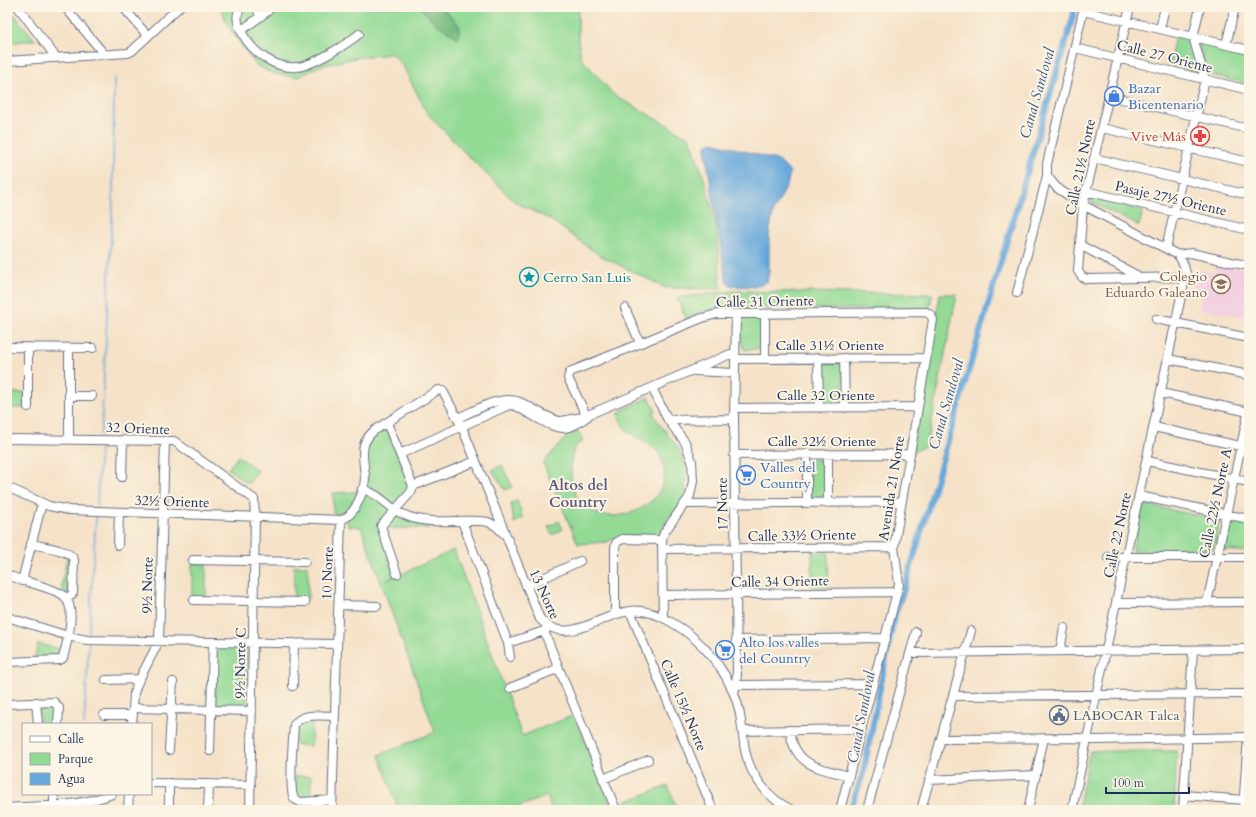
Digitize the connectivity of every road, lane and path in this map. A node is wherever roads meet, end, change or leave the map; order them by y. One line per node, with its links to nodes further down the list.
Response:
1 (18, 7): 24 (street)
2 (65, 7): 23 (street)
3 (124, 7): 18 (street)
4 (241, 7): 16 (street)
5 (260, 7): 13 (street)
6 (268, 7): 13 (street)
7 (1130, 7): 14 (street, Calle 21½ Norte)
8 (1165, 7): 15 (street)
9 (1200, 7): 19 (street)
10 (1235, 7): 20 (street)
11 (175, 8): 18 (street)
12 (1084, 9): 14 (street); 21 (street)
13 (260, 17): 16 (street)
14 (1127, 21): 15 (street); 25 (street, Calle 21½ Norte)
15 (1160, 29): 19 (street)
16 (242, 30): 17 (street)
17 (359, 34)
18 (147, 35): 23 (street)
19 (1193, 37): 20 (street); 27 (street)
20 (1226, 45): 22 (street)
21 (1075, 48): 25 (street, Calle 27 Oriente); 36 (street)
22 (1249, 50)
23 (104, 54): 24 (street)
24 (56, 56): 26 (street)
25 (1118, 58): 27 (street, Calle 27 Oriente); 29 (street, Calle 21½ Norte)
26 (7, 61)
27 (1205, 79): 28 (street, Calle 27 Oriente); 30 (street)
28 (1249, 90)
29 (1109, 96): 30 (street); 31 (street, Calle 21½ Norte)
30 (1197, 116): 32 (street); 33 (street)
31 (1102, 128): 33 (street); 34 (street, Calle 21½ Norte)
32 (1249, 129)
33 (1189, 148): 35 (street); 37 (street)
34 (1094, 158): 37 (street); 38 (street, Calle 21½ Norte)
35 (1249, 162)
36 (1047, 176): 40 (street); 49 (street)
37 (1182, 179): 39 (street); 41 (street)
38 (1086, 191): 40 (street, Calle 21½ Norte); 41 (street, Pasaje 27½ Oriente)
39 (1249, 195)
40 (1083, 205): 43 (street, Calle 21½ Norte); 44 (street)
41 (1174, 212): 42 (street, Pasaje 27½ Oriente); 44 (street)
42 (1249, 230)
43 (1080, 245): 48 (street); 48 (street, Calle 21½ Norte)
44 (1166, 248): 45 (street)
45 (1178, 255): 46 (street); 47 (street, Calle 22 Norte)
46 (1249, 266)
47 (1186, 277): 48 (street, Calle 21½ Norte); 55 (street, Calle 22 Norte)
48 (1141, 278)
49 (1017, 293)
50 (625, 308): 57 (street)
51 (926, 312): 53 (street, Calle 31 Oriente); 66 (street, Avenida 21 Norte)
52 (736, 314): 53 (street, Calle 31 Oriente); 57 (street, Calle 31 Oriente); 62 (street, 17 Norte)
53 (765, 314): 63 (street)
54 (1156, 319): 55 (street)
55 (1176, 323): 56 (street); 67 (street, Calle 22 Norte)
56 (1249, 338)
57 (640, 343): 82 (street, Calle 31 Oriente)
58 (7, 347): 59 (street)
59 (28, 347): 60 (street); 76 (street)
60 (69, 348): 61 (street); 73 (street)
61 (93, 348)
62 (735, 355): 63 (street, Calle 31½ Oriente); 68 (street); 69 (street, 17 Norte)
63 (765, 358): 64 (street, Calle 31½ Oriente)
64 (818, 358): 65 (street, Calle 31½ Oriente); 79 (street)
65 (844, 358): 66 (street, Calle 31½ Oriente); 80 (street)
66 (926, 358): 77 (street, Avenida 21 Norte)
67 (1168, 359): 70 (street); 72 (street, Calle 22 Norte)
68 (692, 371): 69 (street); 71 (street)
69 (734, 373): 78 (street, 17 Norte)
70 (1249, 375)
71 (652, 388): 82 (street); 85 (street)
72 (1161, 393): 81 (street); 88 (street, Calle 22 Norte)
73 (69, 396): 74 (street); 90 (street)
74 (92, 396)
75 (511, 402): 82 (street); 83 (street); 87 (street)
76 (28, 406)
77 (917, 407): 80 (street, Calle 32 Oriente); 97 (street, Avenida 21 Norte)
78 (734, 408): 79 (street, Calle 32 Oriente); 84 (street, 17 Norte)
79 (819, 408): 80 (street, Calle 32 Oriente)
80 (844, 408)
81 (1249, 411): 93 (street, Calle 22½ Norte A)
82 (586, 417)
83 (458, 418): 86 (street, 13 Norte); 87 (street, 13 Norte)
84 (734, 419): 85 (street); 98 (street, 17 Norte)
85 (668, 420): 113 (street)
86 (387, 423): 94 (street); 106 (street)
87 (462, 427): 94 (street); 99 (street, 13 Norte)
88 (1154, 427): 93 (street); 100 (street, Calle 22 Norte)
89 (7, 439): 90 (street, 32 Oriente)
90 (69, 439): 91 (street, 32 Oriente)
91 (123, 440): 92 (street, 32 Oriente); 101 (street)
92 (164, 441): 116 (street, 9½ Norte); 118 (street, 32 Oriente)
93 (1245, 447): 102 (street, Calle 22½ Norte A)
94 (400, 454): 105 (street)
95 (807, 454): 96 (street, Calle 32½ Oriente); 98 (street, Calle 32½ Oriente); 111 (street)
96 (828, 454): 97 (street, Calle 32½ Oriente); 112 (street)
97 (909, 454): 108 (street, Avenida 21 Norte)
98 (734, 455): 110 (street, 17 Norte)
99 (476, 461): 105 (street); 122 (street, 13 Norte)
100 (1146, 461): 102 (street); 107 (street, Calle 22 Norte)
101 (122, 477)
102 (1234, 479): 103 (street); 117 (street, Calle 22½ Norte A)
103 (1249, 482)
104 (7, 486): 109 (street, 32½ Oriente)
105 (413, 486): 114 (street)
106 (362, 489): 114 (street); 120 (street)
107 (1139, 496): 117 (street); 130 (street, Calle 22 Norte)
108 (901, 502): 112 (street); 126 (street, Avenida 21 Norte)
109 (42, 503): 115 (street, 32½ Oriente); 124 (street)
110 (735, 503): 111 (street); 113 (street); 127 (street, 17 Norte)
111 (807, 503): 112 (street)
112 (828, 503)
113 (686, 504): 123 (street)
114 (395, 509): 121 (street); 137 (street)
115 (119, 512): 116 (street, 32½ Oriente); 125 (street)
116 (162, 514): 118 (street, 32½ Oriente); 164 (street, 9½ Norte)
117 (1226, 515): 119 (street); 131 (street, Calle 22½ Norte A)
118 (255, 517): 120 (street, 32½ Oriente); 134 (street, 9½ Norte C)
119 (1249, 519)
120 (341, 520): 151 (street, 10 Norte)
121 (462, 521): 122 (street); 168 (street)
122 (507, 539): 140 (street, 13 Norte)
123 (662, 540): 128 (street); 154 (street)
124 (31, 544): 139 (street); 144 (street)
125 (118, 545)
126 (894, 547): 127 (street, Calle 33½ Oriente); 141 (street, Avenida 21 Norte)
127 (736, 548): 128 (street, Calle 33½ Oriente); 142 (street, 17 Norte)
128 (662, 549): 143 (street)
129 (1108, 557): 130 (street)
130 (1126, 557): 131 (street); 149 (street, Calle 22 Norte)
131 (1217, 557): 132 (street); 150 (street, Calle 22½ Norte A)
132 (1249, 557)
133 (192, 560): 134 (street)
134 (255, 561): 136 (street); 146 (street, 9½ Norte C)
135 (580, 561): 140 (street)
136 (305, 562)
137 (397, 574)
138 (7, 575): 139 (street)
139 (22, 581): 144 (street)
140 (526, 586): 158 (street, 13 Norte)
141 (897, 592): 142 (street, Calle 34 Oriente); 162 (street, Avenida 21 Norte)
142 (736, 594): 143 (street, Calle 34 Oriente); 163 (street, 17 Norte)
143 (663, 595): 156 (street)
144 (66, 599): 161 (street)
145 (194, 600): 146 (street)
146 (254, 601): 147 (street); 166 (street, 9½ Norte C)
147 (306, 602)
148 (1249, 602): 150 (street)
149 (1116, 603): 150 (street); 171 (street, Calle 22 Norte)
150 (1207, 603)
151 (339, 605): 152 (street); 169 (street, 10 Norte)
152 (377, 606)
153 (630, 611): 154 (street); 156 (street); 235 (street, Calle 15½ Norte)
154 (615, 615): 158 (street)
155 (7, 617): 161 (street)
156 (663, 618): 185 (street)
157 (1064, 628): 173 (street)
158 (547, 629): 168 (street); 178 (street, 13 Norte)
159 (971, 631): 174 (street)
160 (916, 632): 175 (street)
161 (68, 636): 164 (street); 177 (street)
162 (886, 638): 163 (street); 182 (street, Avenida 21 Norte)
163 (736, 640): 185 (street, 17 Norte)
164 (159, 641): 165 (street); 179 (street, 9½ Norte)
165 (213, 642): 166 (street); 193 (street)
166 (253, 642): 167 (street); 195 (street, 9½ Norte C)
167 (294, 643): 169 (street); 183 (street)
168 (508, 643): 176 (street)
169 (337, 644): 197 (street, 10 Norte)
170 (1249, 649): 172 (street)
171 (1106, 650): 172 (street); 173 (street); 186 (street, Calle 22 Norte)
172 (1193, 650): 187 (street)
173 (1060, 651): 174 (street)
174 (965, 652): 175 (street); 189 (street)
175 (911, 653): 238 (street)
176 (510, 657)
177 (7, 662)
178 (559, 668): 184 (street); 214 (street, 13 Norte)
179 (139, 679): 180 (street); 194 (street, 9½ Norte)
180 (106, 680)
181 (173, 682): 192 (street)
182 (874, 684): 185 (street); 201 (street, Avenida 21 Norte)
183 (293, 686)
184 (510, 688)
185 (735, 689): 203 (street)
186 (1097, 694): 187 (street); 189 (street); 208 (street, Calle 22 Norte)
187 (1190, 694): 188 (street); 204 (street)
188 (1249, 694)
189 (953, 696): 207 (street)
190 (36, 702): 191 (street); 198 (street); 199 (street)
191 (7, 704)
192 (172, 709): 193 (street); 194 (street); 209 (street)
193 (211, 710): 195 (street); 210 (street)
194 (133, 711): 196 (street); 200 (street, 9½ Norte)
195 (252, 711): 219 (street, 9½ Norte C)
196 (104, 715)
197 (335, 716): 224 (street, 10 Norte); 224 (street)
198 (38, 723)
199 (58, 723)
200 (132, 723)
201 (862, 729): 202 (street); 213 (street, Avenida 21 Norte)
202 (790, 730): 203 (street); 213 (street)
203 (743, 731): 236 (street)
204 (1188, 737): 205 (street); 208 (street); 223 (street)
205 (1249, 737): 225 (street)
206 (1044, 738): 207 (street); 208 (street); 212 (street)
207 (941, 739): 215 (street)
208 (1087, 739): 241 (street, Calle 22 Norte)
209 (169, 750)
210 (210, 751)
211 (648, 760): 214 (street)
212 (1036, 775): 215 (street); 240 (street)
213 (849, 776): 237 (street, Avenida 21 Norte)
214 (603, 779): 234 (street, 13 Norte)
215 (929, 780): 239 (street)
216 (152, 783): 217 (street)
217 (169, 783): 218 (street); 230 (street)
218 (209, 784): 219 (street); 231 (street)
219 (250, 785): 232 (street, 9½ Norte C)
220 (54, 795): 226 (street)
221 (108, 795): 226 (street)
222 (129, 795): 229 (street)
223 (1184, 795): 225 (street); 242 (street)
224 (332, 800): 233 (street, 10 Norte)
225 (1244, 800): 243 (street)
226 (54, 805): 228 (street)
227 (7, 808): 228 (street)
228 (31, 808)
229 (128, 810)
230 (169, 810)
231 (208, 810)
232 (250, 810)
233 (332, 810)
234 (616, 810)
235 (713, 810)
236 (790, 810)
237 (840, 810)
238 (866, 810)
239 (921, 810)
240 (1028, 810)
241 (1072, 810)
242 (1183, 810)
243 (1243, 810)

